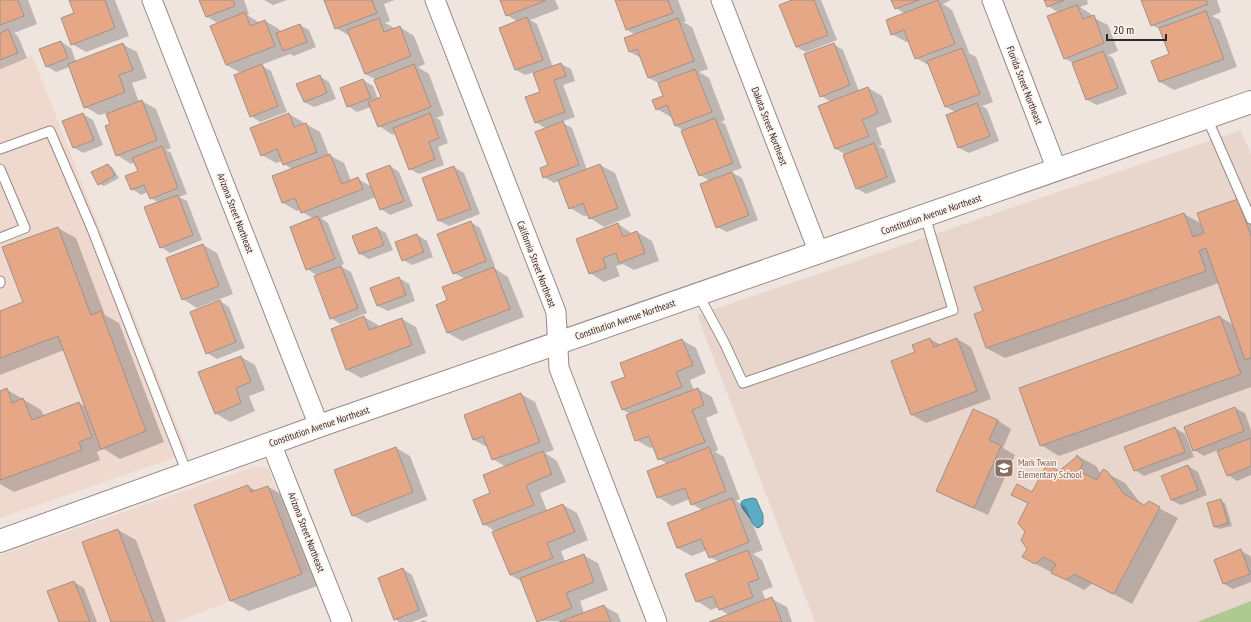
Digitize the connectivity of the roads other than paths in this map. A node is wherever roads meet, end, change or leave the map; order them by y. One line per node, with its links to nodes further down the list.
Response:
1 (152, 0): 16 (street, Arizona Street Northeast)
2 (434, 0): 15 (street, California Street Northeast)
3 (721, 0): 13 (street, Dakota Street Northeast)
4 (992, 0): 9 (street, Florida Street Northeast)
5 (1251, 102): 6 (street, Constitution Avenue Northeast)
6 (1207, 118): 9 (street, Constitution Avenue Northeast); 11 (lane)
7 (0, 149): 18 (lane)
8 (0, 169): 12 (lane)
9 (1057, 170): 10 (street, Constitution Avenue Northeast)
10 (925, 216): 13 (street, Constitution Avenue Northeast); 14 (lane)
11 (1251, 219)
12 (0, 238)
13 (819, 253): 14 (street, Constitution Avenue Northeast)
14 (698, 294): 15 (street, Constitution Avenue Northeast)
15 (557, 343): 16 (street, Constitution Avenue Northeast); 21 (street, California Street Northeast)
16 (319, 426): 17 (street, Constitution Avenue Northeast)
17 (271, 442): 18 (street, Constitution Avenue Northeast); 20 (street, Arizona Street Northeast)
18 (187, 473): 19 (street, Constitution Avenue Northeast)
19 (0, 541)
20 (342, 622)
21 (657, 622)

